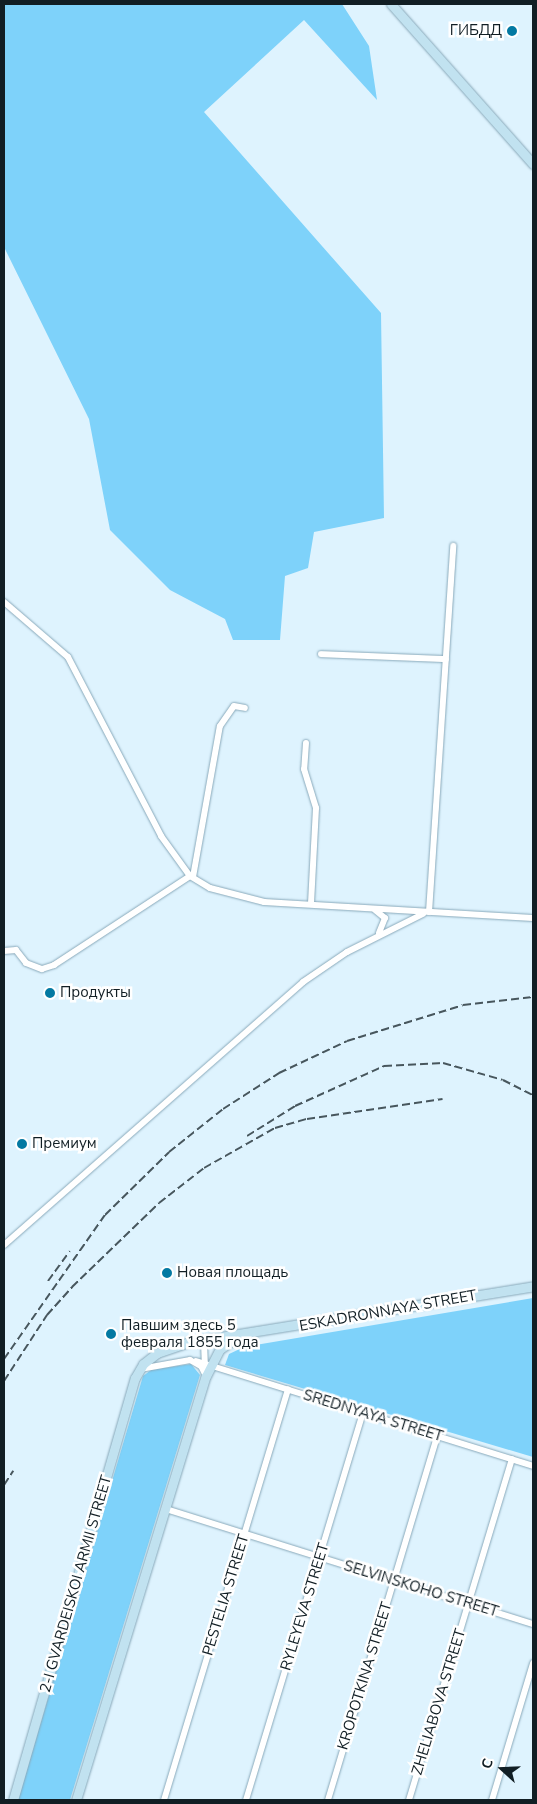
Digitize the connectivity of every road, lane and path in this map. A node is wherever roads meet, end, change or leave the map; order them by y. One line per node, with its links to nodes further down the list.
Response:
1 (391, 4): 2 (main road)
2 (533, 164)
3 (453, 546): 6 (street)
4 (4, 602): 9 (street)
5 (321, 654): 6 (street)
6 (446, 659): 12 (street)
7 (245, 708): 9 (street)
8 (306, 743): 10 (street)
9 (192, 876): 10 (street); 15 (street)
10 (310, 904): 11 (street)
11 (370, 908): 12 (street); 14 (street)
12 (429, 912): 13 (street); 14 (street)
13 (533, 918)
14 (378, 934): 16 (street)
15 (4, 951)
16 (4, 1245)
17 (533, 1286): 18 (main road, ESKADRONNAYA STREET)
18 (242, 1336): 19 (main road, ESKADRONNAYA STREET); 21 (main road)
19 (204, 1340): 21 (street); 22 (main road, ESKADRONNAYA STREET)
20 (196, 1361): 21 (street, SREDNYAYA STREET); 22 (street); 23 (street)
21 (209, 1364): 23 (main road); 24 (street, SREDNYAYA STREET)
22 (140, 1369): 36 (main road, 2-I GVARDEISKOI ARMII STREET)
23 (206, 1376): 29 (main road)
24 (288, 1389): 25 (street, SREDNYAYA STREET); 30 (street, PESTELIA STREET)
25 (362, 1413): 26 (street, SREDNYAYA STREET); 31 (street, RYLEYEVA STREET)
26 (437, 1436): 27 (street, SREDNYAYA STREET); 32 (street, KROPOTKINA STREET)
27 (512, 1459): 28 (street, SREDNYAYA STREET); 33 (street, ZHELIABOVA STREET)
28 (533, 1466)
29 (166, 1509): 30 (street, SELVINSKOHO STREET); 37 (main road)
30 (245, 1534): 31 (street, SELVINSKOHO STREET); 38 (street, PESTELIA STREET)
31 (320, 1557): 32 (street, SELVINSKOHO STREET); 39 (street, RYLEYEVA STREET)
32 (394, 1580): 33 (street, SELVINSKOHO STREET); 40 (street, KROPOTKINA STREET)
33 (469, 1604): 34 (street, SELVINSKOHO STREET); 41 (street, ZHELIABOVA STREET)
34 (533, 1624)
35 (533, 1663): 42 (street)
36 (14, 1800)
37 (76, 1800)
38 (164, 1800)
39 (246, 1800)
40 (328, 1800)
41 (409, 1800)
42 (492, 1800)

